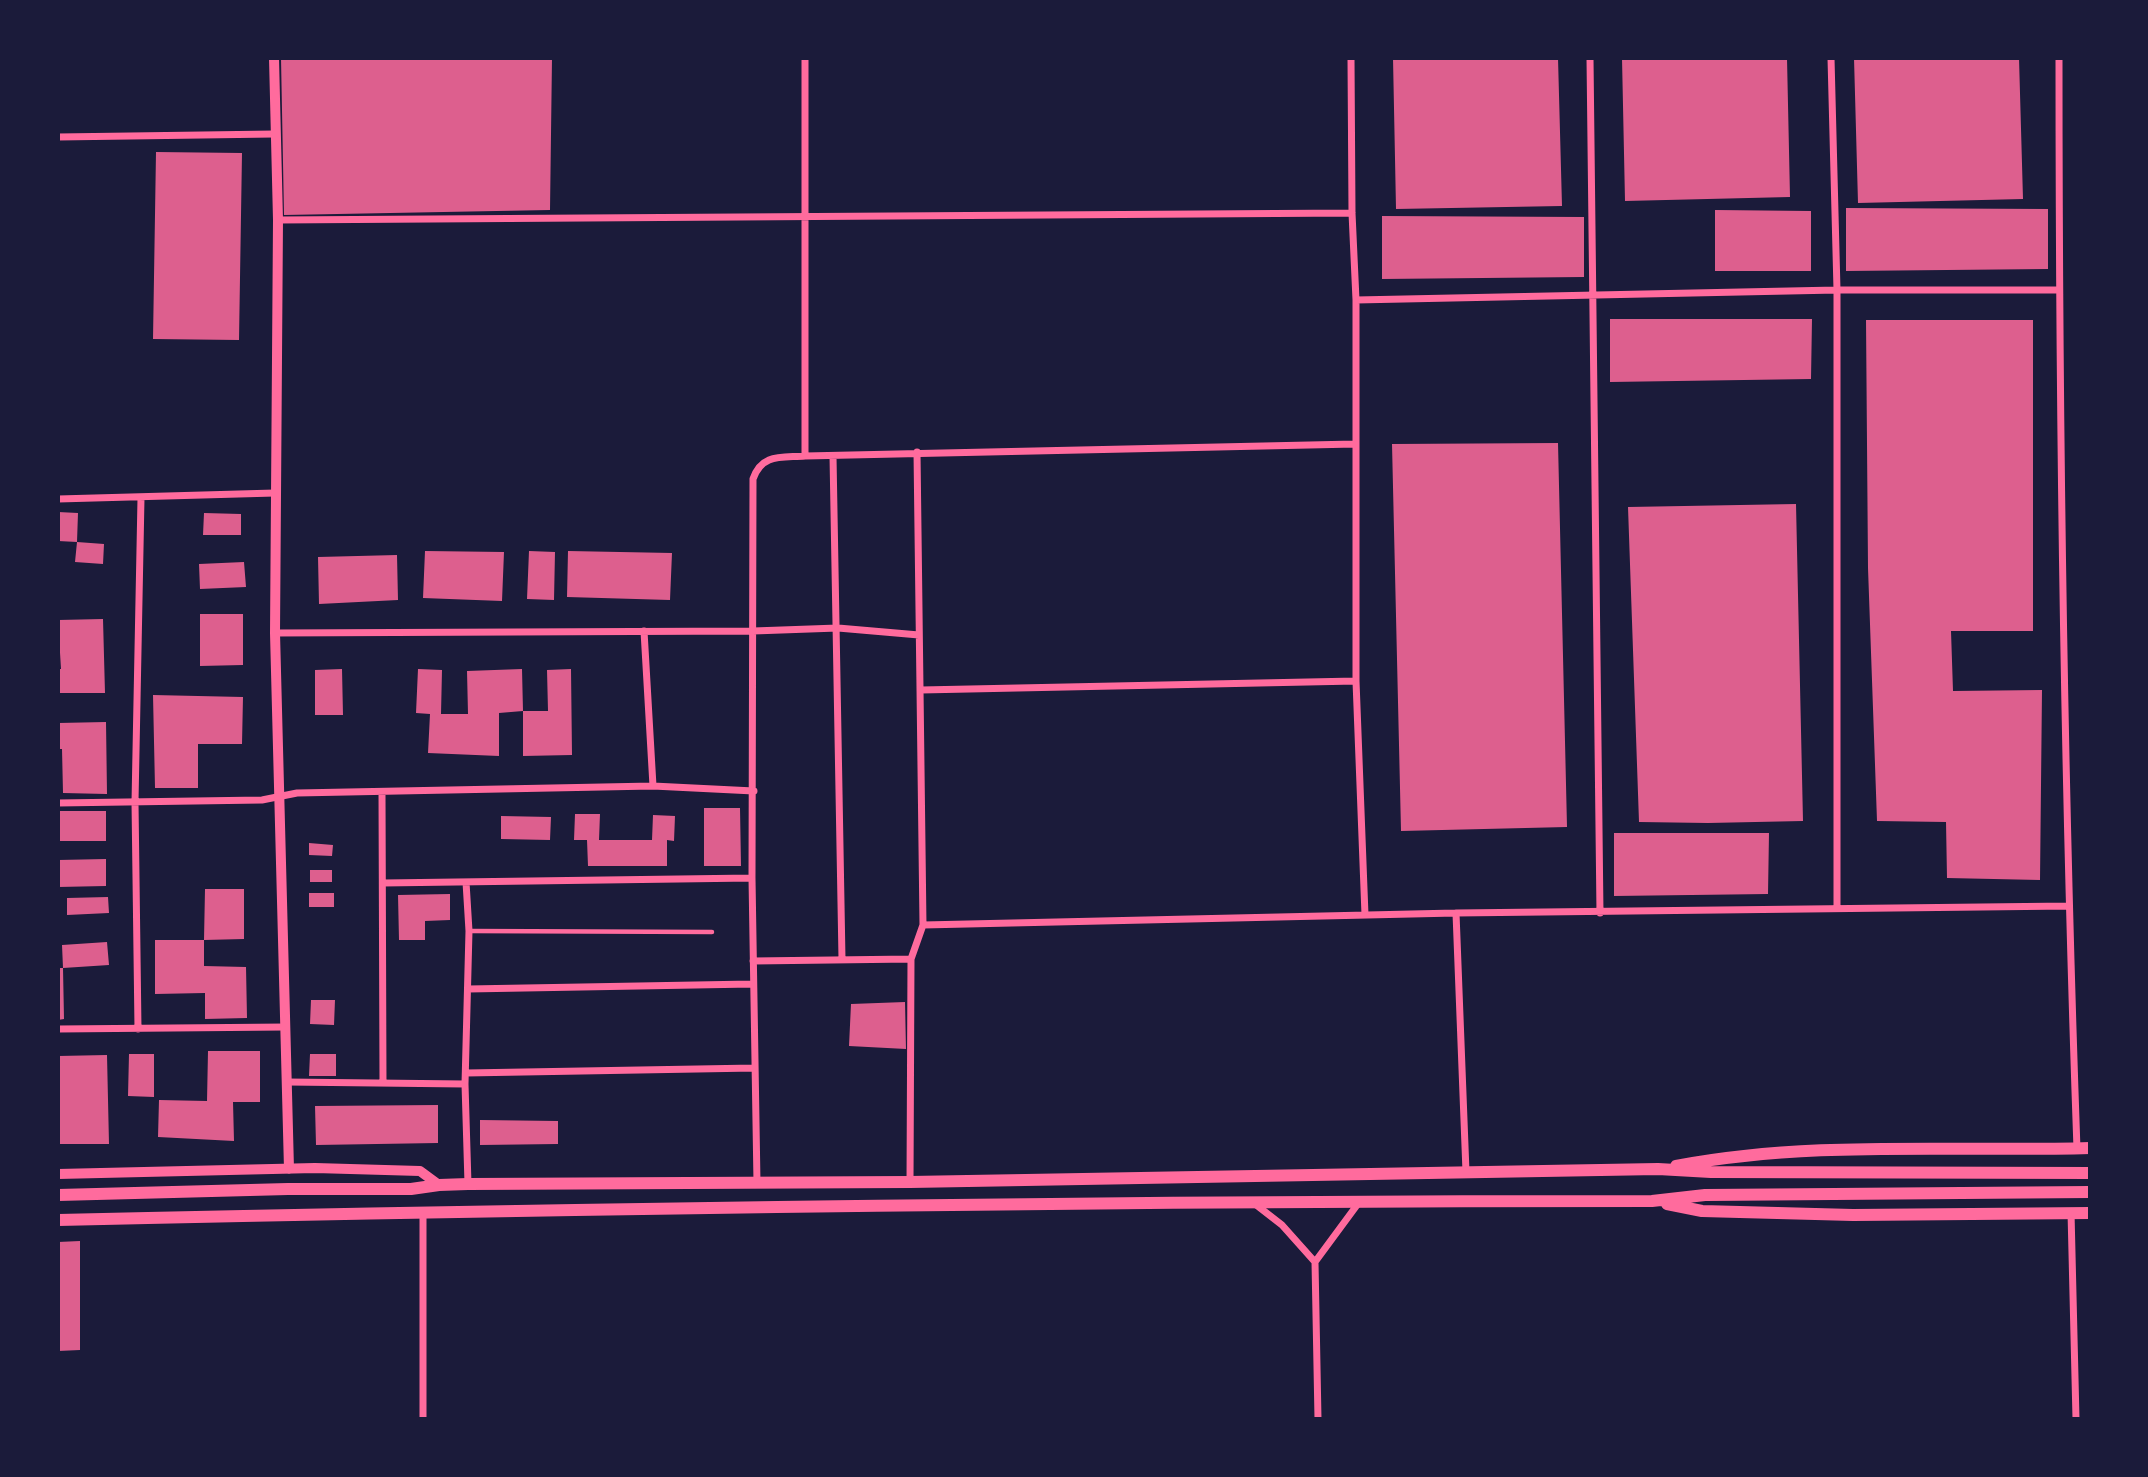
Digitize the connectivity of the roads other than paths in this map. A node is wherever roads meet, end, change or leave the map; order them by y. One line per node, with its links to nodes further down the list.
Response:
1 (274, 58): 7 (street)
2 (805, 58): 10 (street)
3 (1351, 58): 9 (street)
4 (1590, 58): 14 (street)
5 (1831, 58): 13 (street)
6 (2059, 58): 12 (street)
7 (274, 134): 8 (street); 11 (street)
8 (58, 137)
9 (1352, 213): 10 (street); 15 (street)
10 (805, 215): 11 (street); 18 (street)
11 (278, 220): 20 (street)
12 (2059, 289): 13 (street); 39 (street)
13 (1837, 290): 14 (street); 40 (street)
14 (1592, 295): 15 (street); 42 (street)
15 (1356, 300): 16 (street)
16 (1355, 444): 17 (street); 28 (street)
17 (917, 452): 19 (street); 27 (street)
18 (805, 456): 19 (street); 25 (street)
19 (833, 456): 23 (street)
20 (275, 493): 21 (street); 26 (street)
21 (141, 498): 22 (street); 34 (street)
22 (58, 499)
23 (838, 628): 25 (street); 27 (street); 47 (street)
24 (644, 631): 25 (street); 26 (street); 30 (street)
25 (753, 631): 31 (street)
26 (275, 633): 33 (street)
27 (919, 635): 29 (street)
28 (1356, 681): 29 (street); 43 (street)
29 (921, 691): 44 (street)
30 (653, 786): 31 (street); 32 (street)
31 (754, 791): 36 (street)
32 (382, 792): 33 (street); 38 (street)
33 (278, 796): 34 (street); 52 (street)
34 (135, 802): 35 (street); 53 (street)
35 (58, 803)
36 (752, 878): 37 (street); 49 (street)
37 (466, 882): 38 (street); 45 (street)
38 (383, 883): 58 (street)
39 (2069, 906): 40 (street); 60 (street)
40 (1837, 908): 42 (street)
41 (1456, 913): 42 (street); 43 (street); 63 (street)
42 (1600, 913)
43 (1365, 915): 44 (street)
44 (923, 925): 48 (street)
45 (469, 932): 46 (lane); 51 (street)
46 (712, 932)
47 (842, 959): 48 (street); 49 (street)
48 (911, 959): 66 (street)
49 (752, 961): 50 (street)
50 (752, 984): 51 (street); 55 (street)
51 (468, 989): 56 (street)
52 (286, 1027): 53 (street); 57 (street)
53 (138, 1029): 54 (street)
54 (58, 1030)
55 (755, 1068): 56 (street); 68 (street)
56 (466, 1073): 59 (street)
57 (288, 1082): 58 (street); 61 (street)
58 (383, 1082): 59 (street)
59 (465, 1084): 67 (street)
60 (2084, 1149): 62 (main road)
61 (289, 1168): 65 (street); 69 (street)
62 (1658, 1169): 63 (main road); 64 (main road)
63 (1466, 1172): 66 (main road)
64 (2090, 1173)
65 (58, 1174)
66 (910, 1182): 68 (main road)
67 (468, 1184): 68 (main road); 69 (main road)
68 (757, 1184)
69 (439, 1185): 71 (main road)
70 (2090, 1192): 73 (main road)
71 (58, 1195)
72 (1360, 1201): 73 (main road); 74 (main road); 79 (street)
73 (1653, 1201): 76 (main road)
74 (1252, 1202): 75 (main road); 79 (street)
75 (422, 1212): 78 (main road); 80 (street)
76 (2071, 1213): 77 (main road); 82 (street)
77 (2090, 1213)
78 (58, 1220)
79 (1315, 1262): 81 (street)
80 (423, 1419)
81 (1318, 1419)
82 (2076, 1419)

